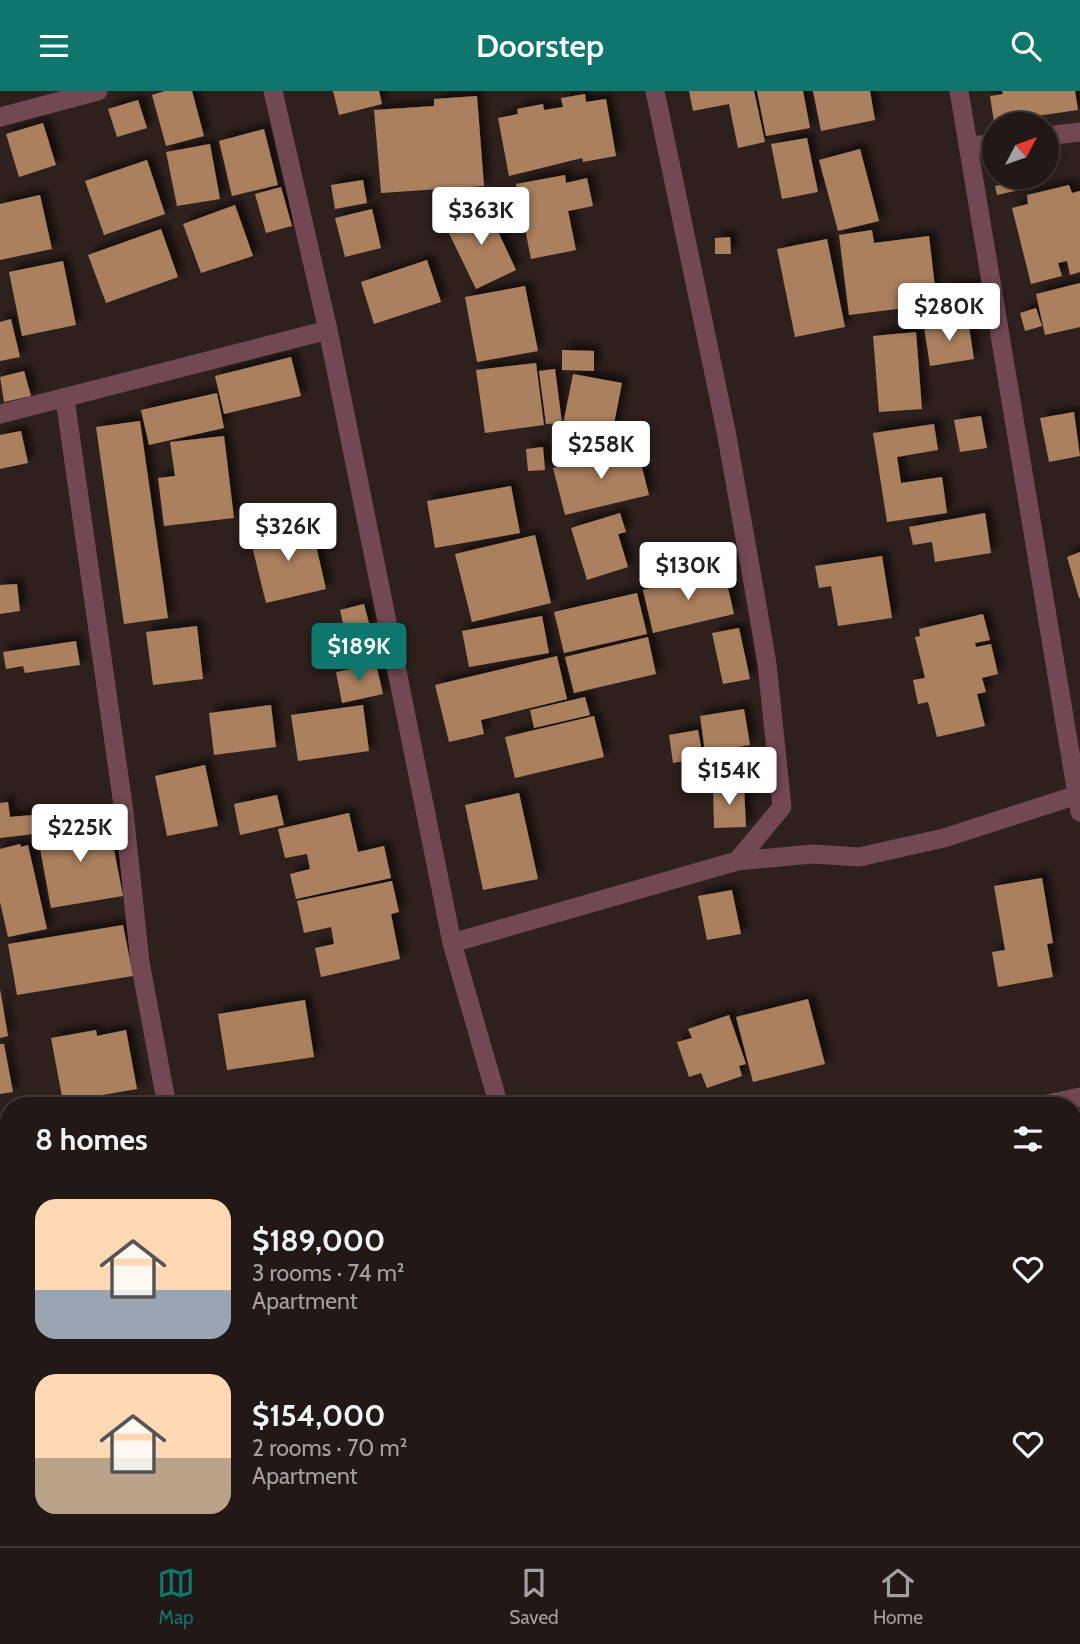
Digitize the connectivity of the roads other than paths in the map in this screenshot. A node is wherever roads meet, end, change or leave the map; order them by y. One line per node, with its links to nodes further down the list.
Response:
1 (98, 91): 5 (street)
2 (273, 91): 10 (street)
3 (655, 91): 14 (street)
4 (958, 91): 9 (street)
5 (0, 117)
6 (1080, 132): 7 (street)
7 (1059, 134)
8 (982, 145): 9 (street)
9 (968, 147): 13 (street)
10 (328, 330): 11 (street); 15 (street)
11 (65, 399): 12 (street); 16 (street)
12 (0, 414)
13 (1079, 800): 14 (street)
14 (737, 861): 15 (street)
15 (452, 943): 17 (street)
16 (165, 1097)
17 (496, 1097)

